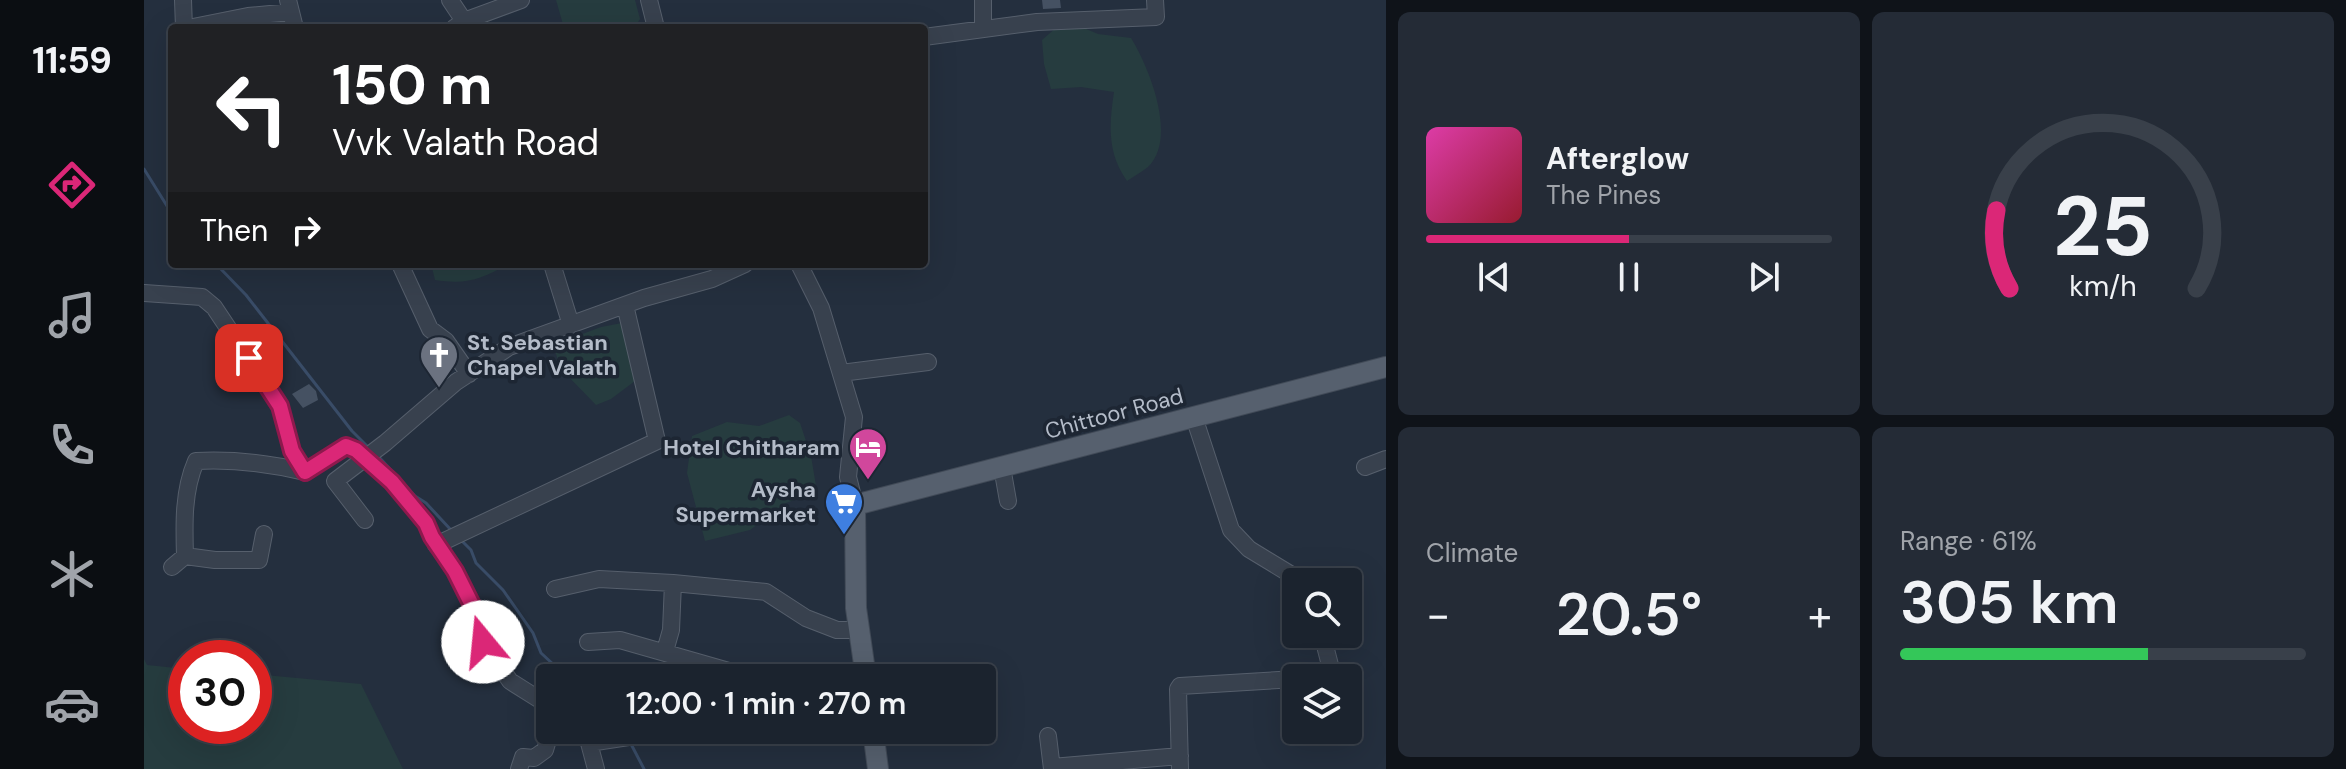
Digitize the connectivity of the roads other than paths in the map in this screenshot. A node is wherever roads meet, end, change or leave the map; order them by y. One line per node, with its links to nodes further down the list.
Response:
1 (183, 0): 8 (street)
2 (450, 0): 10 (street)
3 (521, 0): 10 (street)
4 (649, 0): 11 (street)
5 (983, 0): 12 (street)
6 (1155, 0): 12 (street)
7 (291, 13): 9 (street)
8 (186, 24)
9 (207, 24)
10 (459, 24)
11 (655, 24)
12 (983, 27): 13 (street)
13 (928, 36)
14 (402, 268): 24 (street)
15 (553, 268): 20 (street)
16 (736, 268): 19 (street)
17 (801, 268): 23 (street)
18 (144, 293): 30 (street)
19 (625, 305): 20 (street); 35 (street)
20 (571, 325): 24 (street)
21 (928, 362): 23 (street)
22 (1386, 367): 25 (main road, Chittoor Road)
23 (841, 373): 32 (street)
24 (469, 374): 26 (street)
25 (1194, 417): 28 (main road, Chittoor Road); 36 (street)
26 (371, 454): 30 (street); 33 (street); 35 (street)
27 (1386, 459): 29 (street)
28 (1002, 467): 31 (street); 32 (main road, Chittoor Road)
29 (1365, 467)
30 (305, 472): 34 (street)
31 (1008, 501)
32 (855, 505): 39 (main road)
33 (365, 520)
34 (264, 534)
35 (436, 545): 45 (street)
36 (1282, 569)
37 (673, 583): 38 (street); 39 (street); 41 (street)
38 (555, 589)
39 (859, 630): 43 (main road)
40 (588, 642): 41 (street)
41 (665, 651): 42 (street)
42 (707, 664)
43 (864, 664)
44 (1282, 680): 50 (street)
45 (536, 697)
46 (1048, 736): 51 (street)
47 (547, 744): 52 (street)
48 (588, 744): 53 (street)
49 (875, 744): 54 (main road)
50 (1180, 762): 51 (street)
51 (1052, 768)
52 (519, 769)
53 (596, 769)
54 (878, 769)

